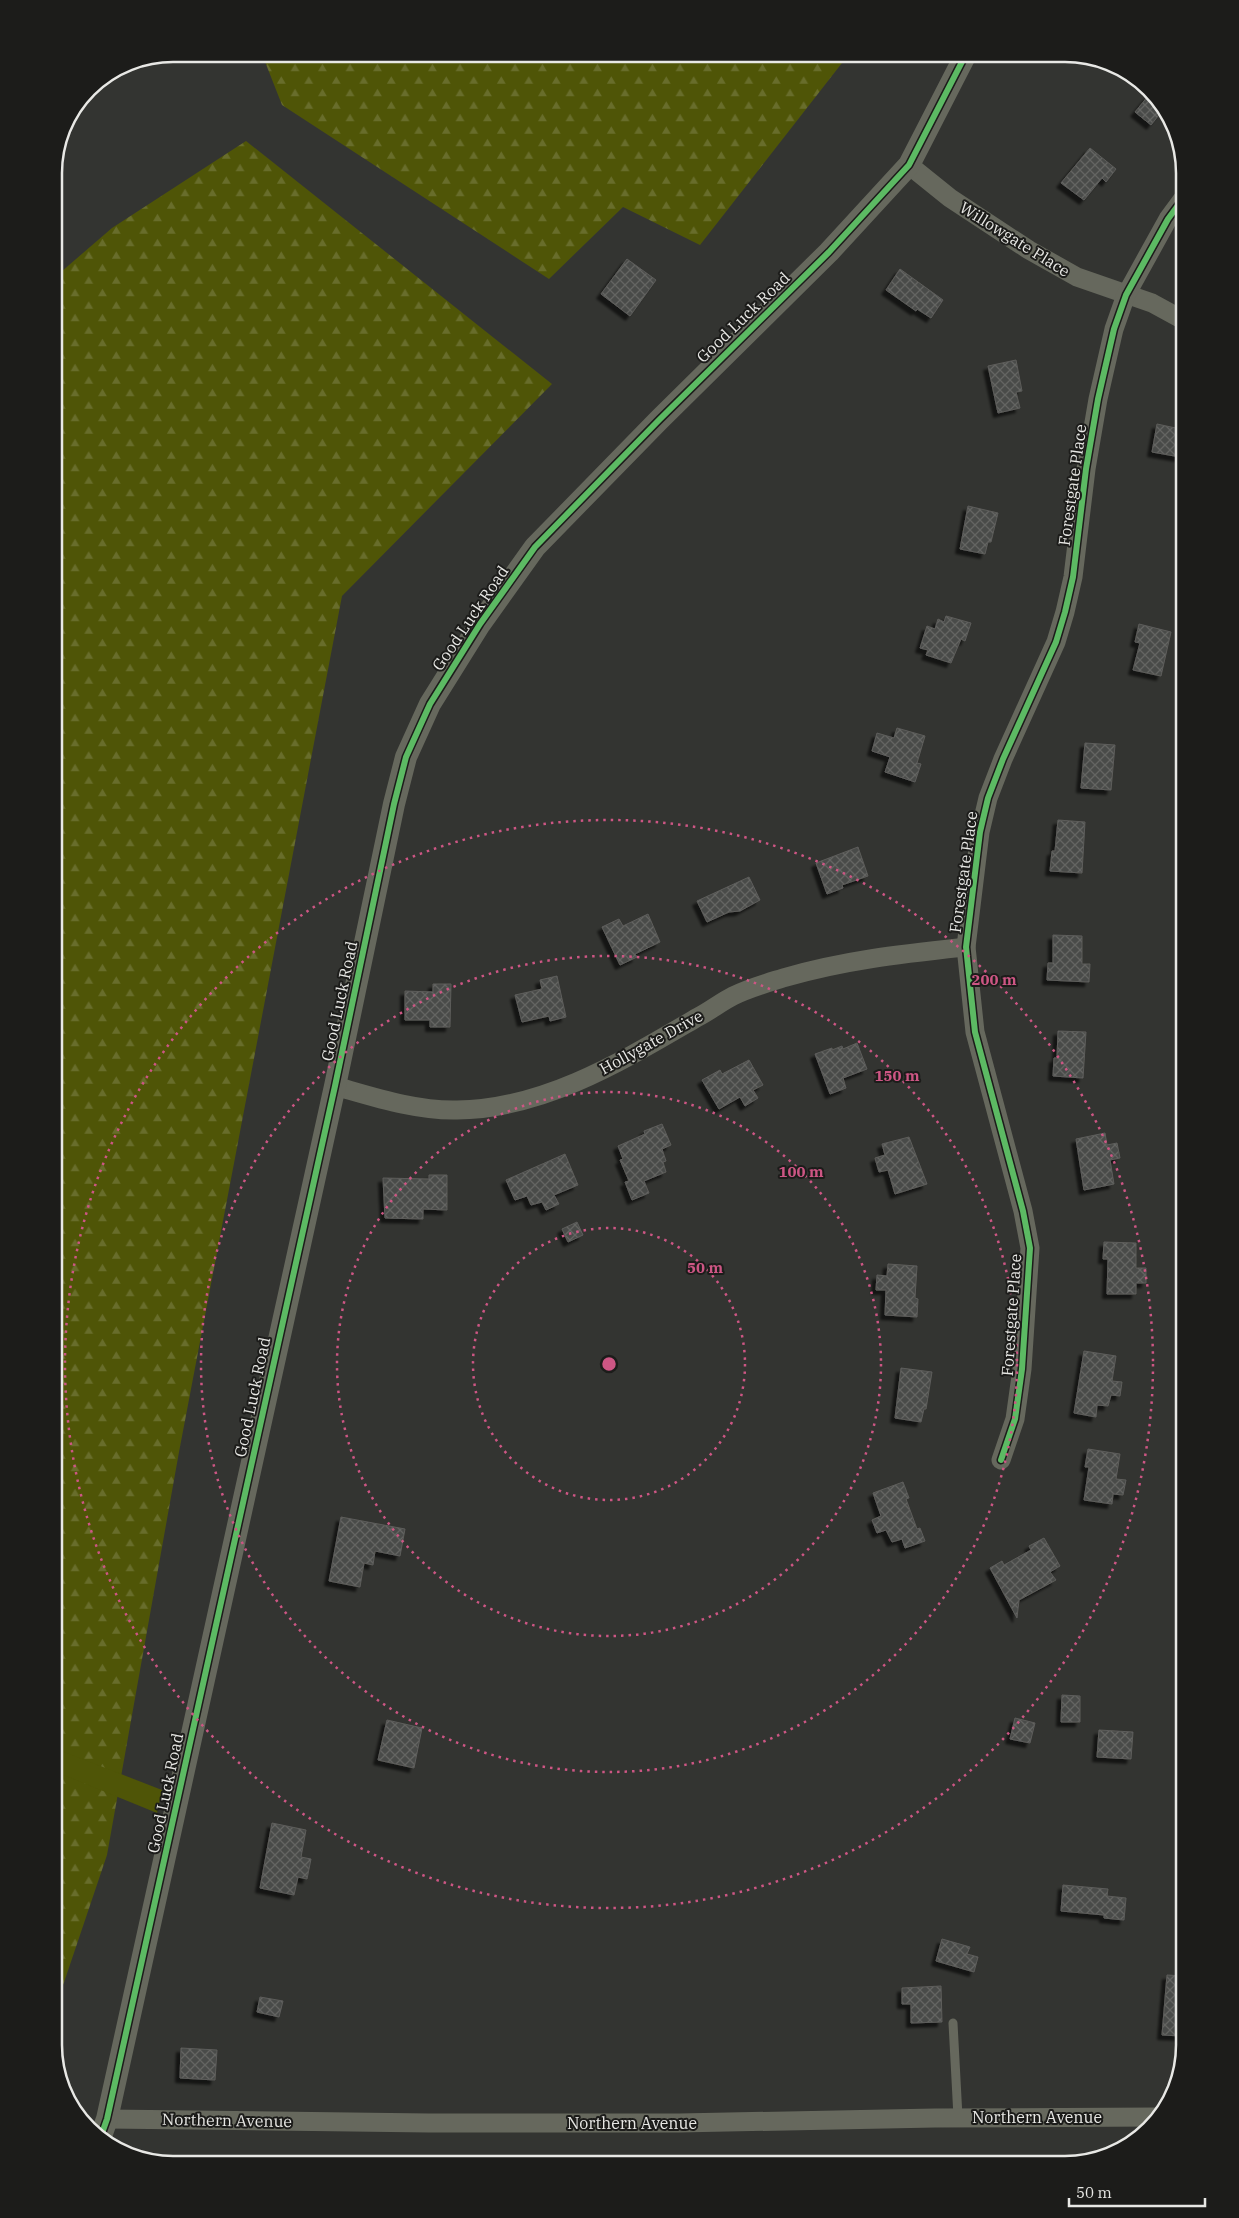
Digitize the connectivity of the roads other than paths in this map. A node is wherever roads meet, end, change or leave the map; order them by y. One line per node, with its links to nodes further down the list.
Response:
1 (961, 63): 2 (street, Good Luck Road)
2 (909, 165): 4 (street, Willowgate Place); 7 (street, Good Luck Road)
3 (1176, 208): 4 (street, Forestgate Place)
4 (1126, 294): 5 (street, Willowgate Place); 6 (street, Forestgate Place)
5 (1176, 315)
6 (966, 947): 7 (street, Hollygate Drive); 8 (street, Forestgate Place)
7 (335, 1086): 12 (street, Good Luck Road)
8 (1001, 1460)
9 (953, 2023): 11 (lane)
10 (1150, 2117): 11 (street, Northern Avenue)
11 (958, 2118): 12 (street, Northern Avenue)
12 (104, 2128)

